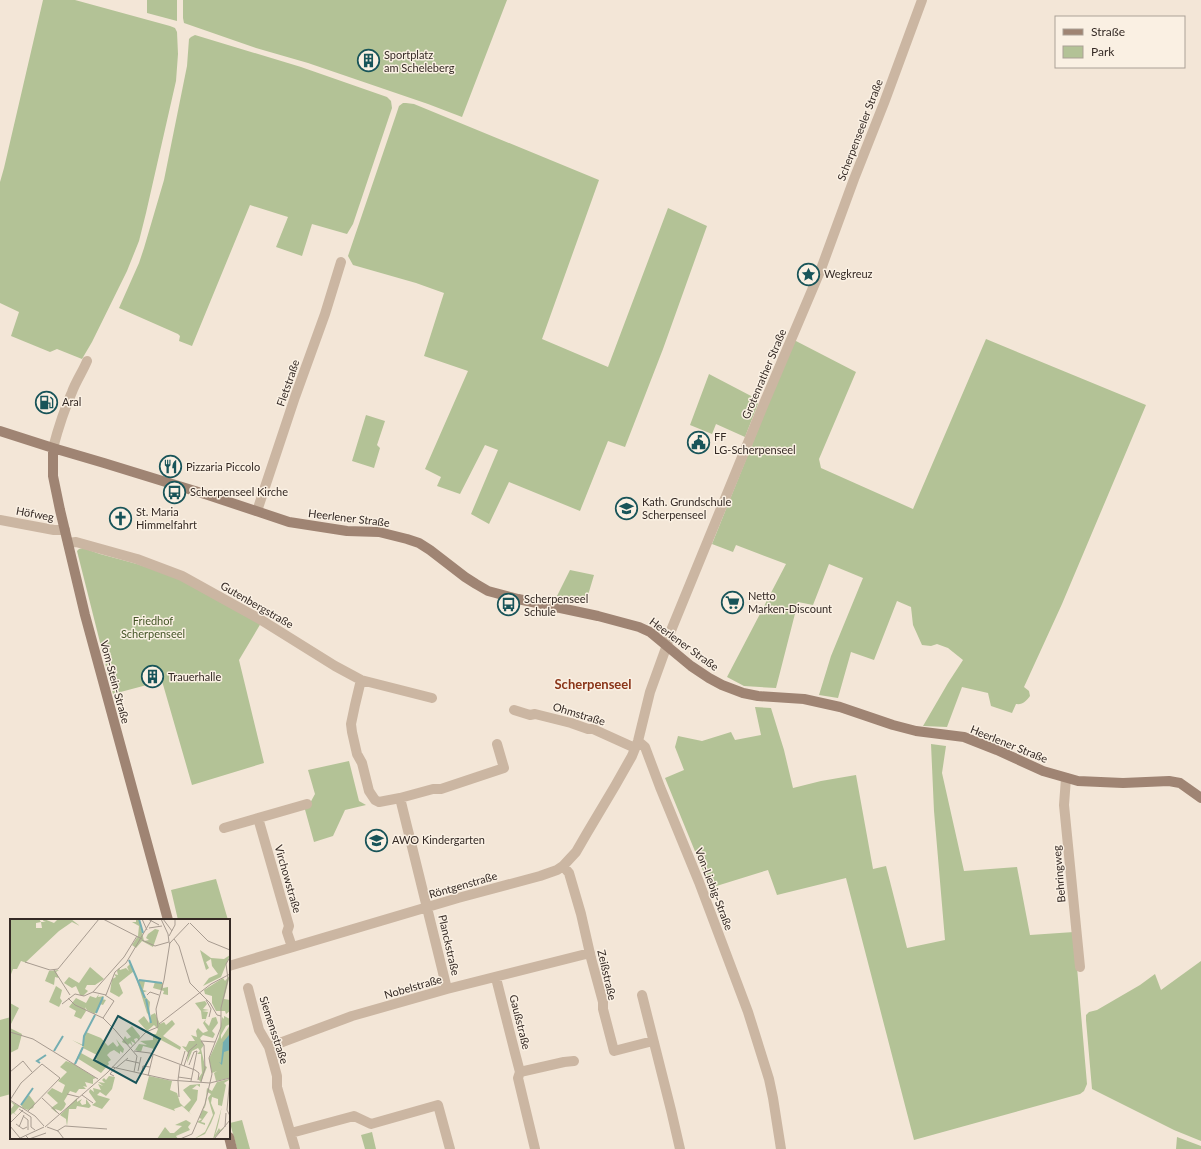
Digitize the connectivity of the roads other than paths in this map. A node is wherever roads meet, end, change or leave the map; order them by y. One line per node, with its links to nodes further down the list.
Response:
1 (922, 0): 3 (street, Scherpenseeler Straße)
2 (341, 262): 7 (street, Fletstraße)
3 (821, 269): 11 (street, Grotenrather Straße)
4 (87, 361): 6 (street)
5 (0, 431): 6 (main road, Heerlener Straße)
6 (53, 448): 7 (main road, Heerlener Straße); 9 (main road, Vom-Stein-Straße)
7 (257, 512): 11 (main road, Heerlener Straße)
8 (0, 520): 9 (street, Höfweg)
9 (65, 530): 10 (main road, Vom-Stein-Straße)
10 (68, 543): 12 (street, Gutenbergstraße); 25 (main road, Vom-Stein-Straße)
11 (667, 645): 16 (street); 17 (main road, Heerlener Straße)
12 (361, 680): 13 (street, Gutenbergstraße); 18 (street)
13 (432, 698)
14 (514, 710): 16 (street, Ohmstraße)
15 (497, 744): 18 (street)
16 (636, 745): 23 (street, Röntgenstraße); 45 (street, Von-Liebig-Straße)
17 (1066, 778): 19 (main road, Heerlener Straße); 29 (street, Behringweg)
18 (400, 798): 24 (street, Planckstraße)
19 (1201, 798)
20 (307, 804): 21 (street)
21 (258, 818): 22 (street); 26 (street, Virchowstraße)
22 (224, 828)
23 (563, 866): 24 (street, Röntgenstraße); 27 (street, Zeißstraße)
24 (428, 907): 26 (street, Röntgenstraße); 32 (street, Planckstraße)
25 (168, 919)
26 (292, 947): 28 (street, Röntgenstraße)
27 (590, 953): 30 (street, Nobelstraße); 34 (street, Zeißstraße)
28 (230, 966)
29 (1080, 967)
30 (496, 978): 32 (street, Nobelstraße); 37 (street, Gaußstraße)
31 (248, 988): 35 (street, Siemensstraße)
32 (447, 989): 35 (street, Nobelstraße)
33 (642, 995): 34 (street)
34 (653, 1041): 44 (street)
35 (269, 1047): 38 (street, Siemensstraße)
36 (574, 1061): 37 (street)
37 (520, 1072): 43 (street, Gaußstraße)
38 (291, 1133): 41 (street, Siemensstraße); 42 (street)
39 (230, 1139): 40 (main road)
40 (232, 1149)
41 (295, 1149)
42 (450, 1149)
43 (535, 1149)
44 (680, 1149)
45 (781, 1149)

